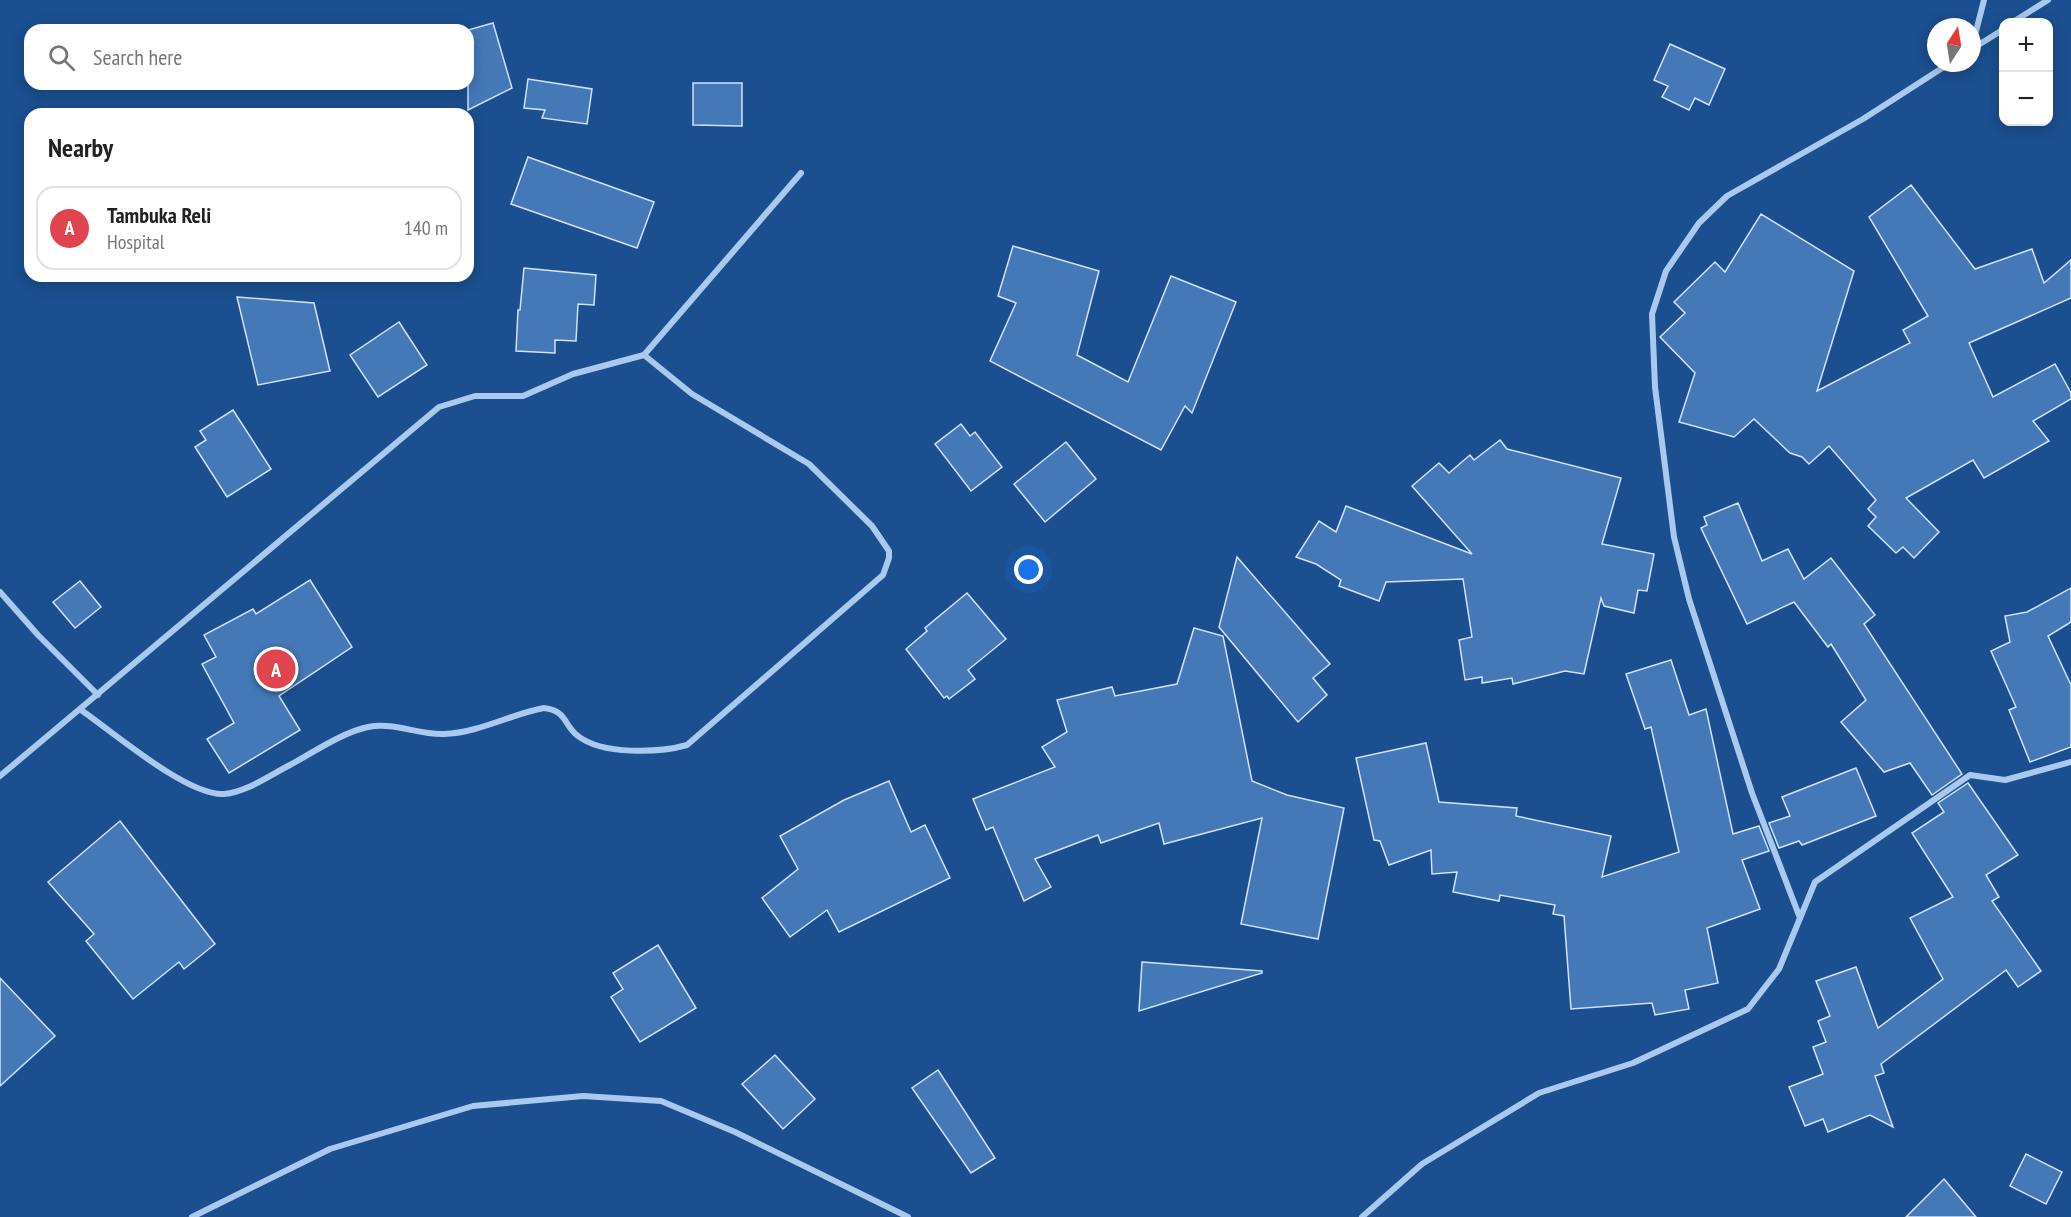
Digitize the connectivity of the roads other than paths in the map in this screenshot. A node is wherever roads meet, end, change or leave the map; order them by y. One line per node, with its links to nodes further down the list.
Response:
1 (1984, 0): 3 (street)
2 (2048, 0): 4 (street)
3 (1980, 18)
4 (2019, 18)
5 (1999, 32): 6 (street)
6 (1981, 43)
7 (1936, 72): 15 (street)
8 (801, 173): 9 (street)
9 (644, 355): 11 (street); 12 (street)
10 (0, 592): 11 (street)
11 (98, 695): 12 (street)
12 (81, 710): 14 (street)
13 (2071, 762): 15 (street)
14 (0, 776)
15 (1800, 918): 18 (street)
16 (192, 1217): 17 (street)
17 (908, 1217)
18 (1362, 1217)

